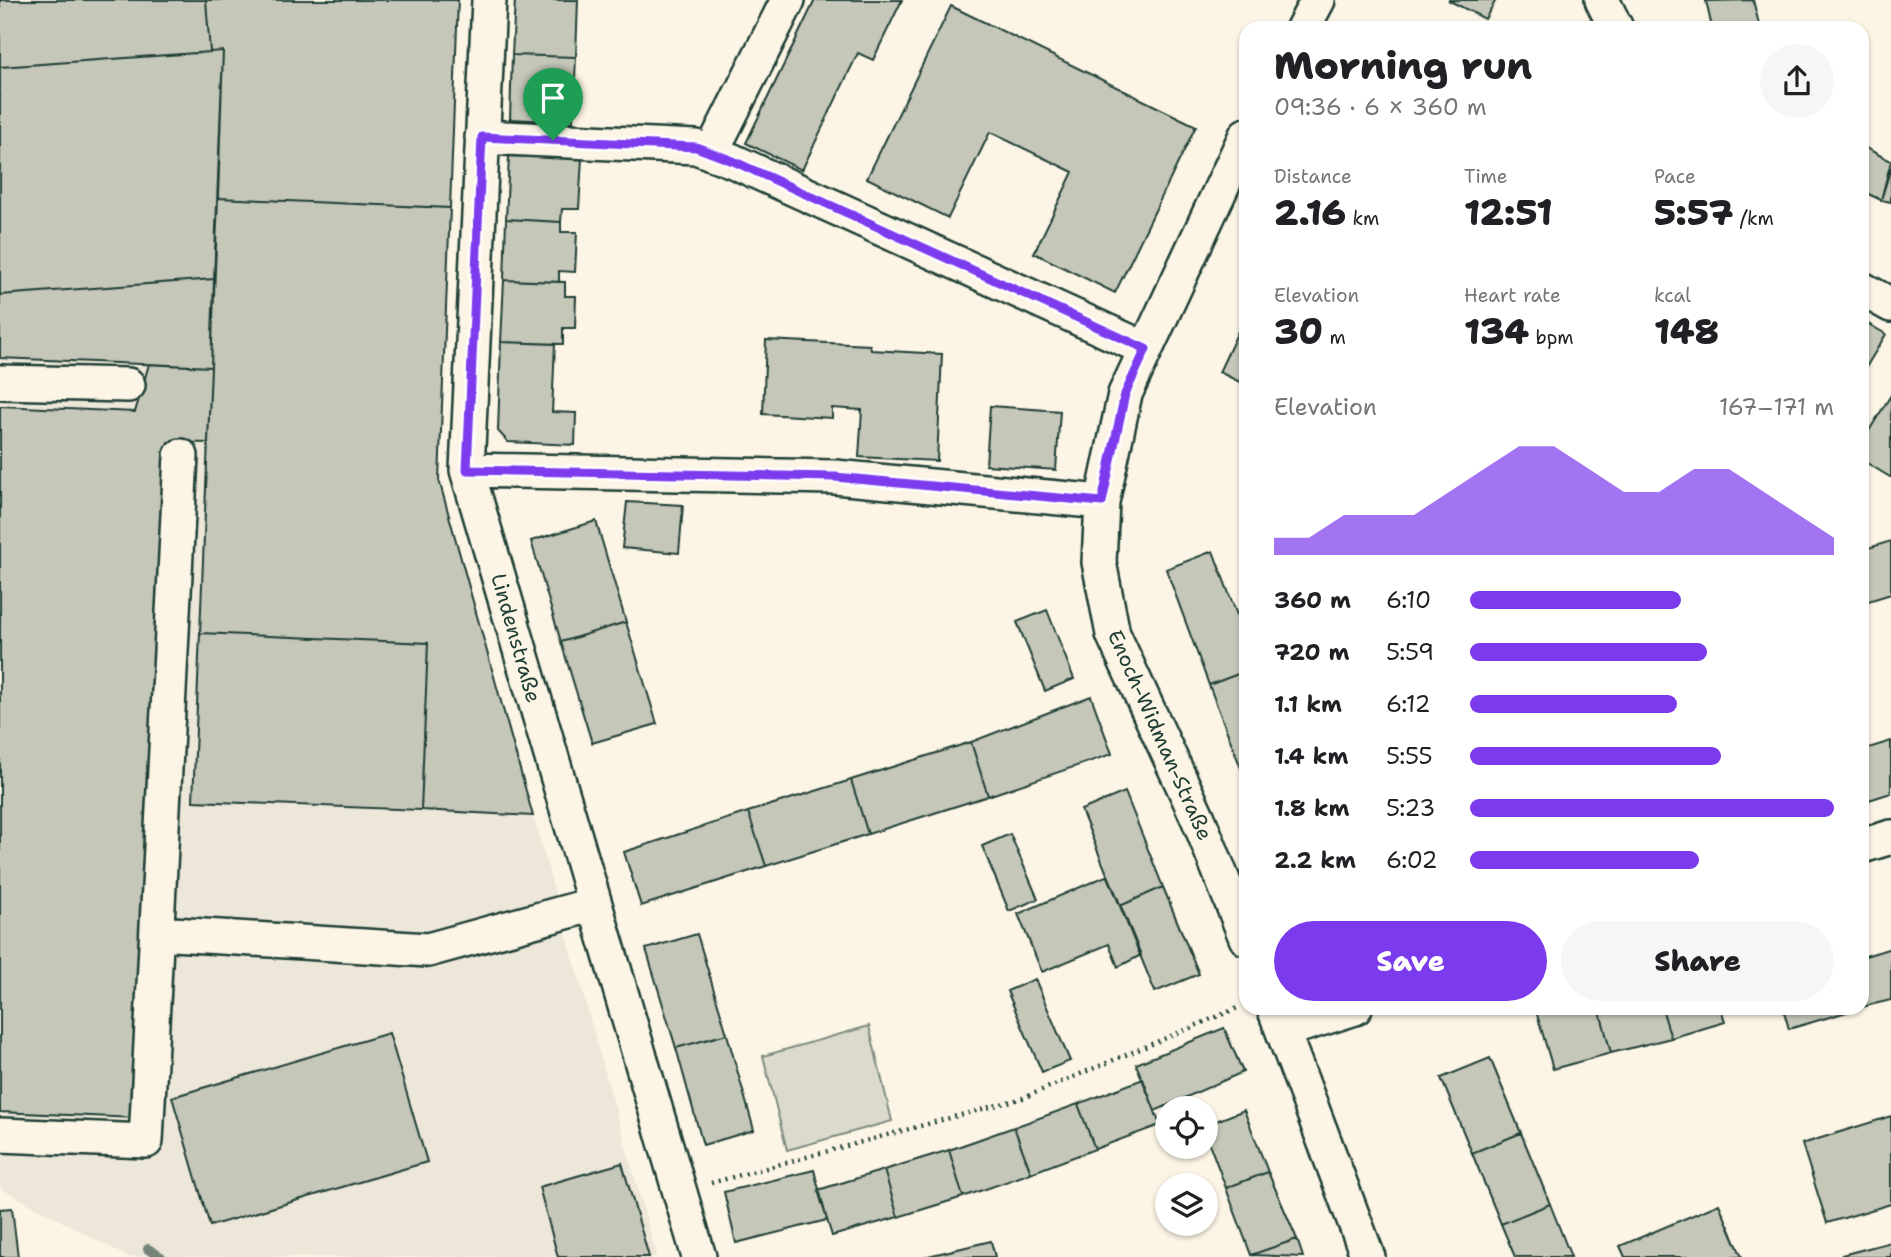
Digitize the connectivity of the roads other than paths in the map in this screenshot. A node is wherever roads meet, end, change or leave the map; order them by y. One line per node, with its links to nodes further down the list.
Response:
1 (489, 0): 7 (street, Lindenstraße)
2 (788, 0): 9 (street)
3 (1318, 0): 5 (street)
4 (1602, 0): 6 (street)
5 (1307, 21)
6 (1612, 21)
7 (482, 137): 9 (street); 16 (street, Lindenstraße)
8 (1239, 150): 12 (street, Enoch-Widman-Straße)
9 (711, 153): 12 (street)
10 (1869, 293): 11 (street)
11 (1891, 305)
12 (1146, 349): 17 (street, Enoch-Widman-Straße)
13 (0, 382): 14 (street)
14 (128, 385)
15 (181, 456): 22 (street)
16 (467, 470): 17 (street); 20 (street, Lindenstraße)
17 (1102, 502): 21 (street, Enoch-Widman-Straße)
18 (1891, 837): 19 (street)
19 (1869, 844)
20 (595, 904): 22 (street); 26 (street, Lindenstraße)
21 (1239, 920)
22 (157, 933): 25 (street)
23 (1307, 1015): 24 (street)
24 (1279, 1019): 27 (street)
25 (0, 1135)
26 (699, 1257)
27 (1368, 1257)

